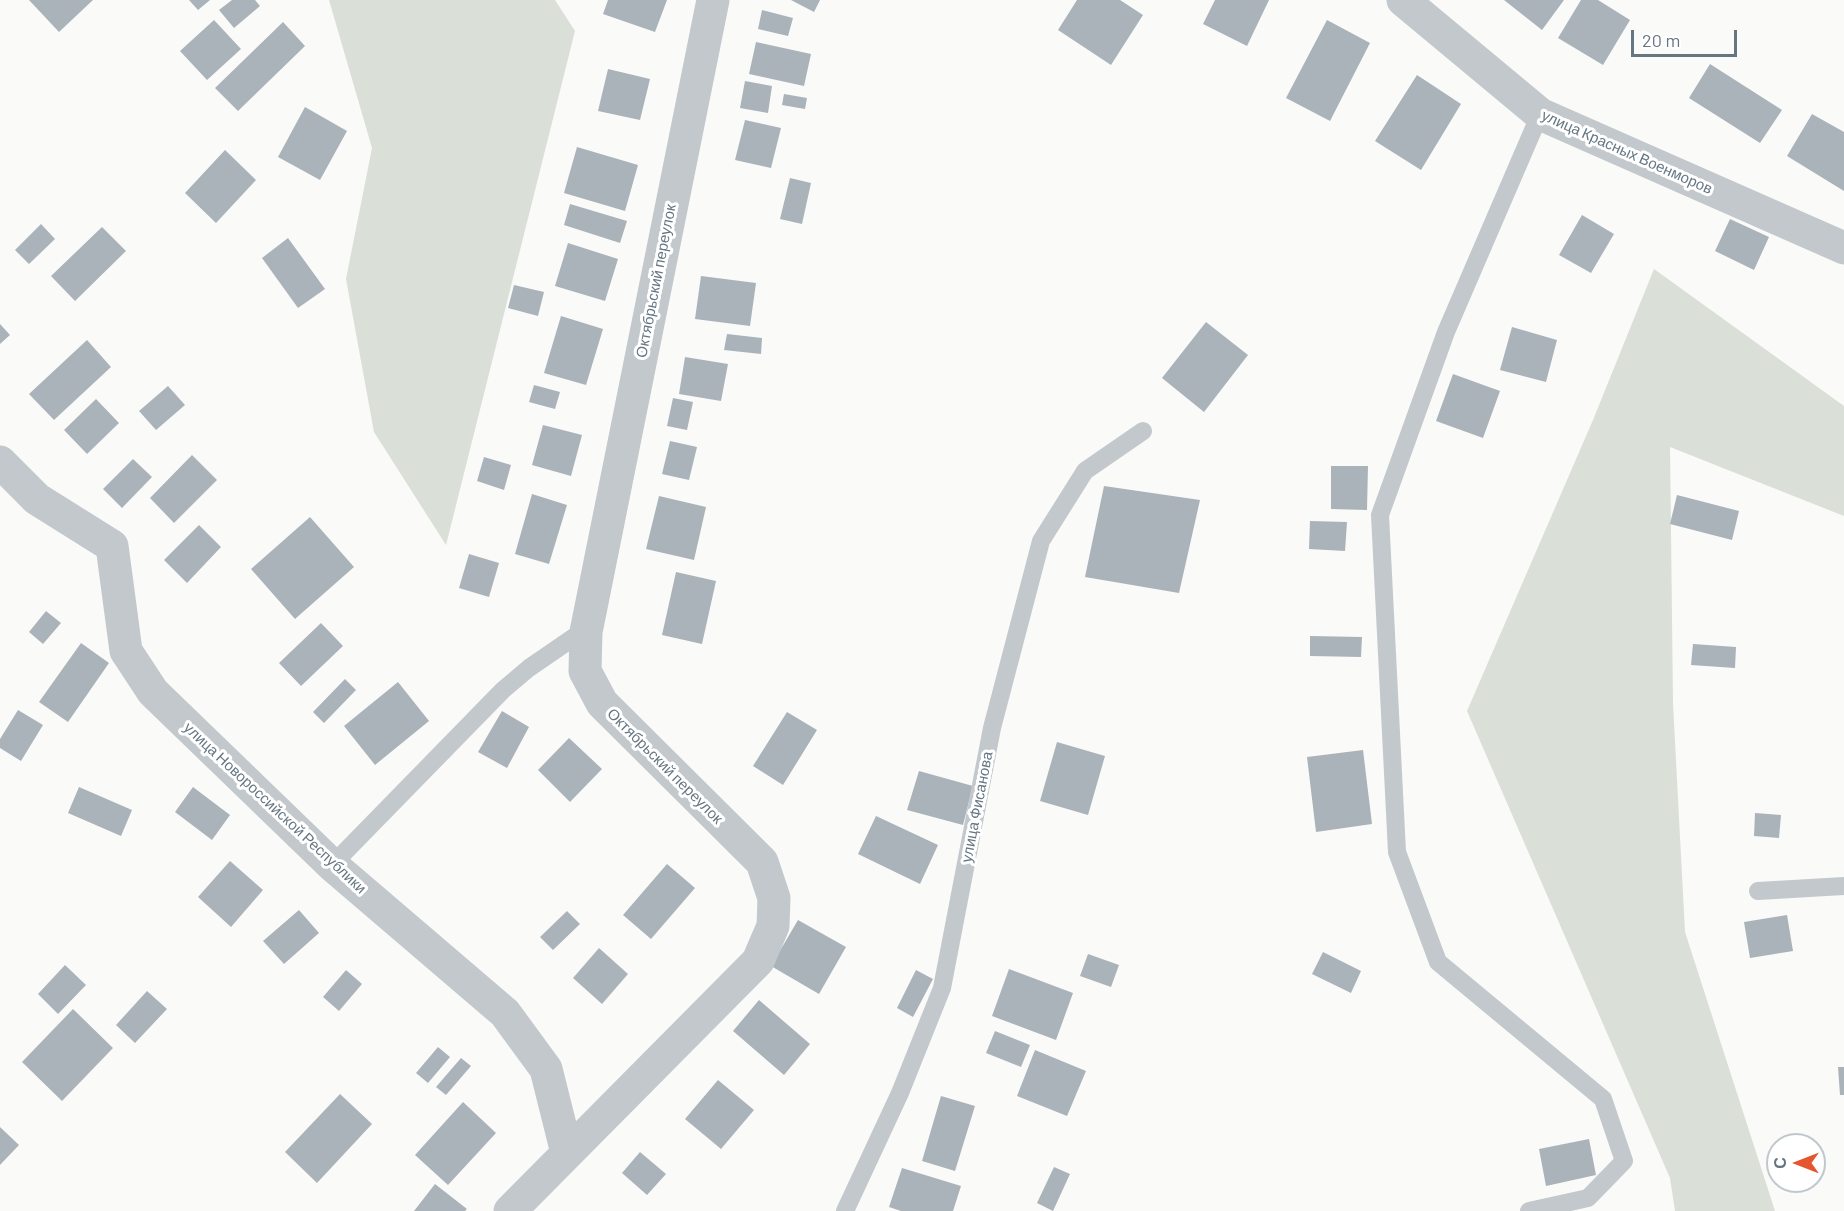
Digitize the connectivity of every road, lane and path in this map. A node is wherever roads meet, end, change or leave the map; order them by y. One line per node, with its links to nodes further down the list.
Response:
1 (713, 0): 7 (street, Октябрьский переулок)
2 (1403, 0): 3 (street, улица Красных Военморов)
3 (1540, 114): 4 (street, улица Красных Военморов); 14 (lane)
4 (1844, 248)
5 (1143, 431): 13 (lane, улица Фисанова)
6 (0, 462): 8 (street, улица Новороссийской Республики)
7 (586, 632): 8 (lane); 11 (street, Октябрьский переулок)
8 (332, 865): 11 (street, улица Новороссийской Республики)
9 (1844, 886): 10 (lane)
10 (1758, 891)
11 (567, 1153): 12 (street, Октябрьский переулок)
12 (510, 1211)
13 (845, 1211)
14 (1529, 1211)

